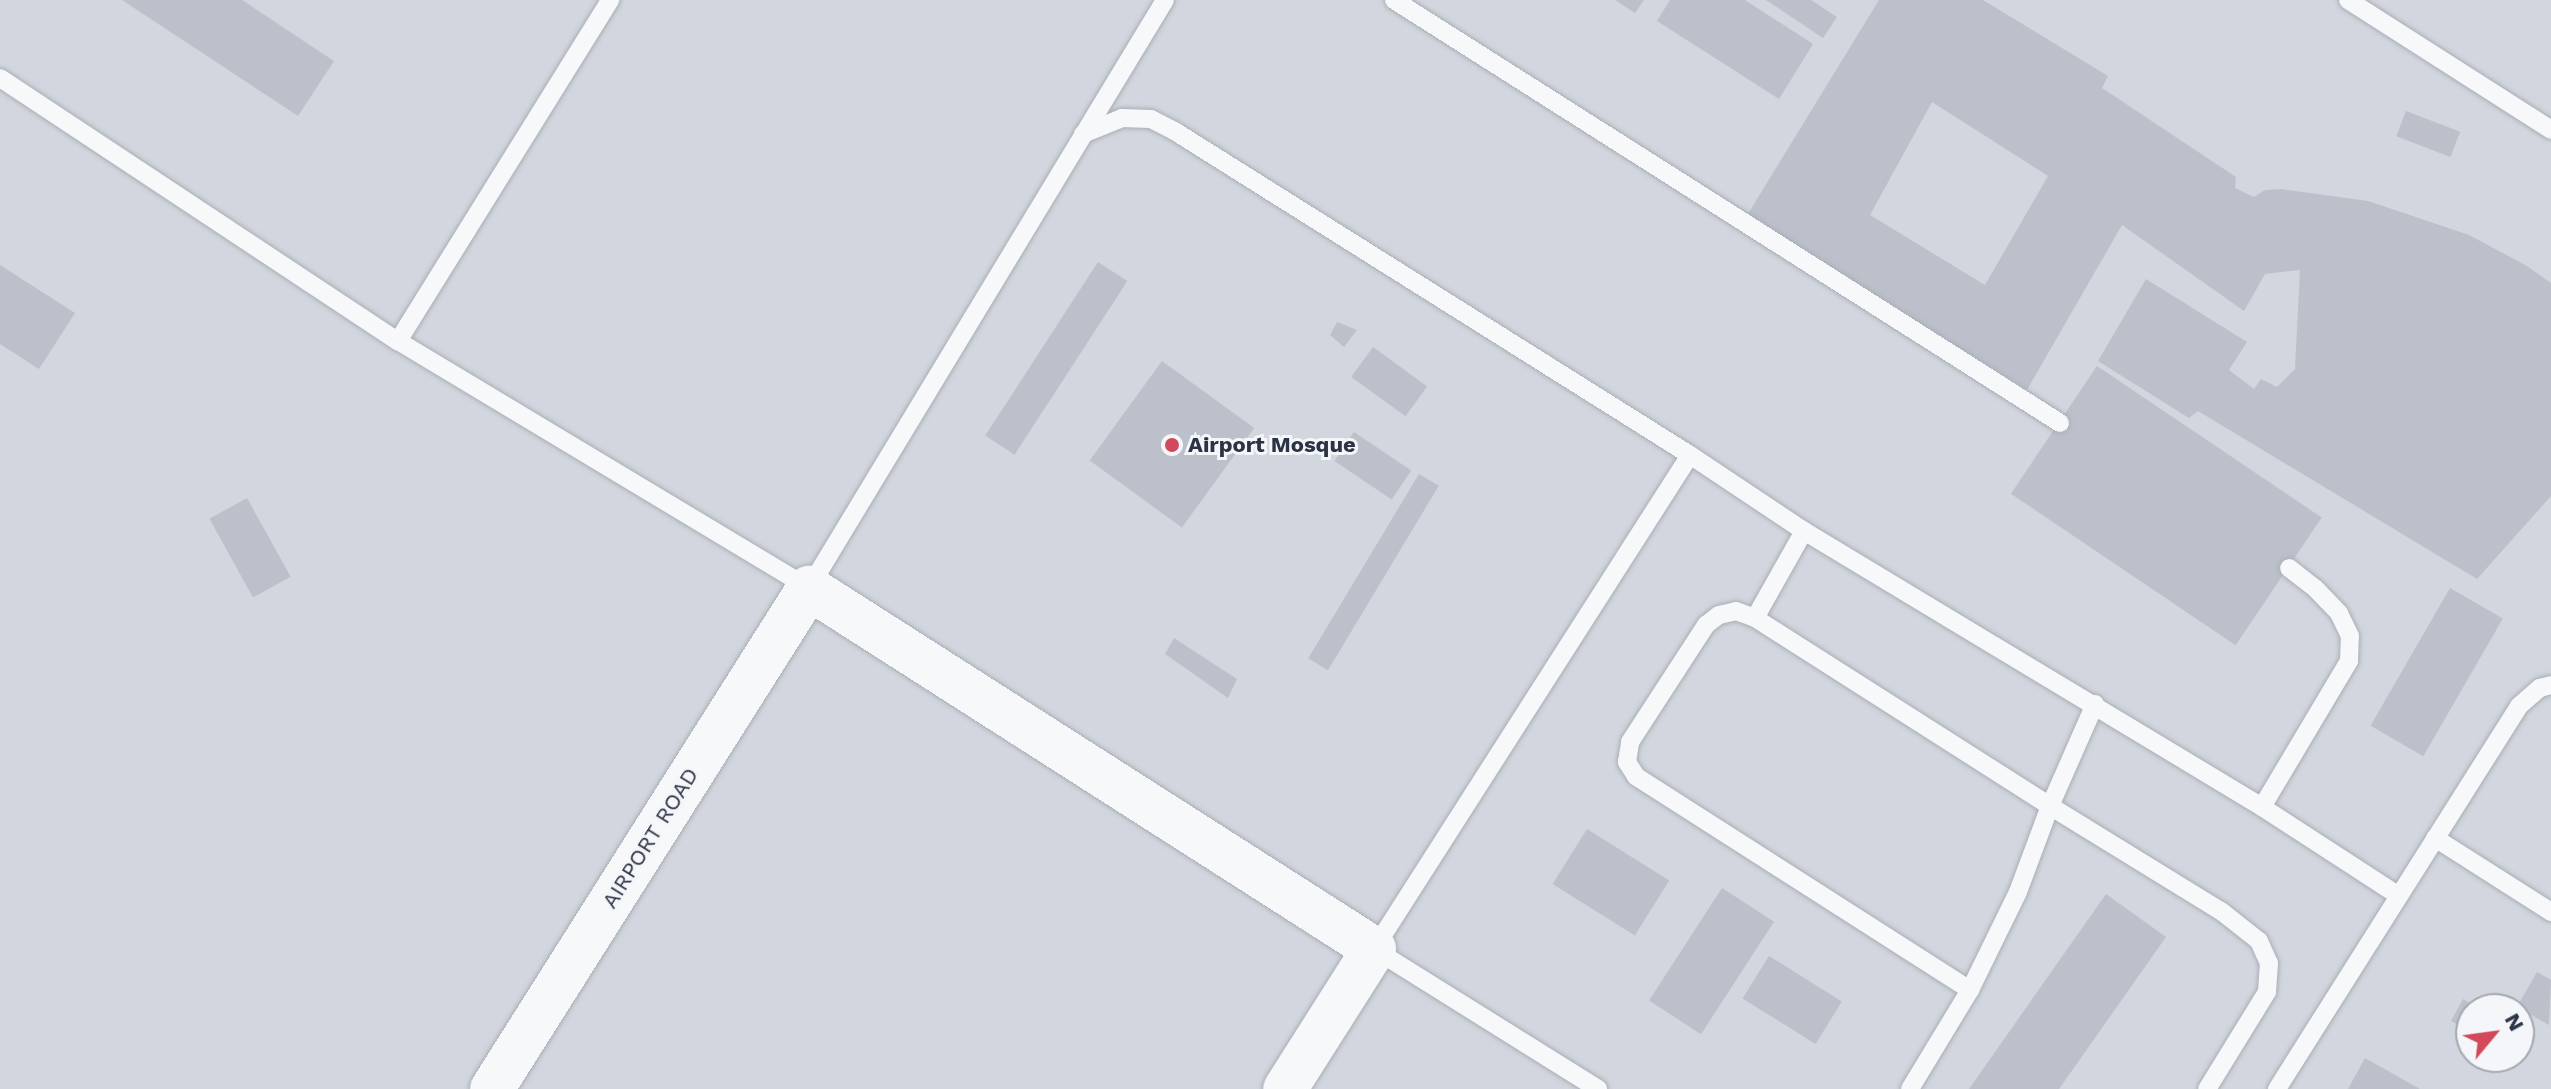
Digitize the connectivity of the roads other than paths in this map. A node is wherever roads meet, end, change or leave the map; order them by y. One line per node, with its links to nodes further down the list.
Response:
1 (610, 0): 8 (lane)
2 (1165, 0): 7 (lane)
3 (1394, 0): 9 (lane)
4 (2348, 0): 6 (lane)
5 (0, 78): 8 (lane)
6 (2551, 130)
7 (1083, 134): 10 (lane); 13 (lane)
8 (398, 341): 13 (lane)
9 (2060, 423)
10 (1690, 455): 11 (lane); 22 (lane)
11 (1804, 531): 14 (lane); 16 (lane)
12 (2289, 568): 18 (lane)
13 (809, 588): 22 (street); 24 (street, AIRPORT ROAD)
14 (1755, 618): 17 (lane); 23 (lane)
15 (2551, 685): 19 (lane)
16 (2095, 704): 17 (lane); 18 (lane)
17 (2050, 806): 23 (lane); 28 (lane)
18 (2262, 807): 20 (lane)
19 (2435, 838): 20 (lane); 21 (lane)
20 (2399, 896): 29 (lane)
21 (2551, 912)
22 (1374, 949): 25 (street); 26 (lane)
23 (1970, 990): 27 (lane)
24 (492, 1089)
25 (1285, 1089)
26 (1598, 1089)
27 (1910, 1089)
28 (2207, 1089)
29 (2277, 1089)

